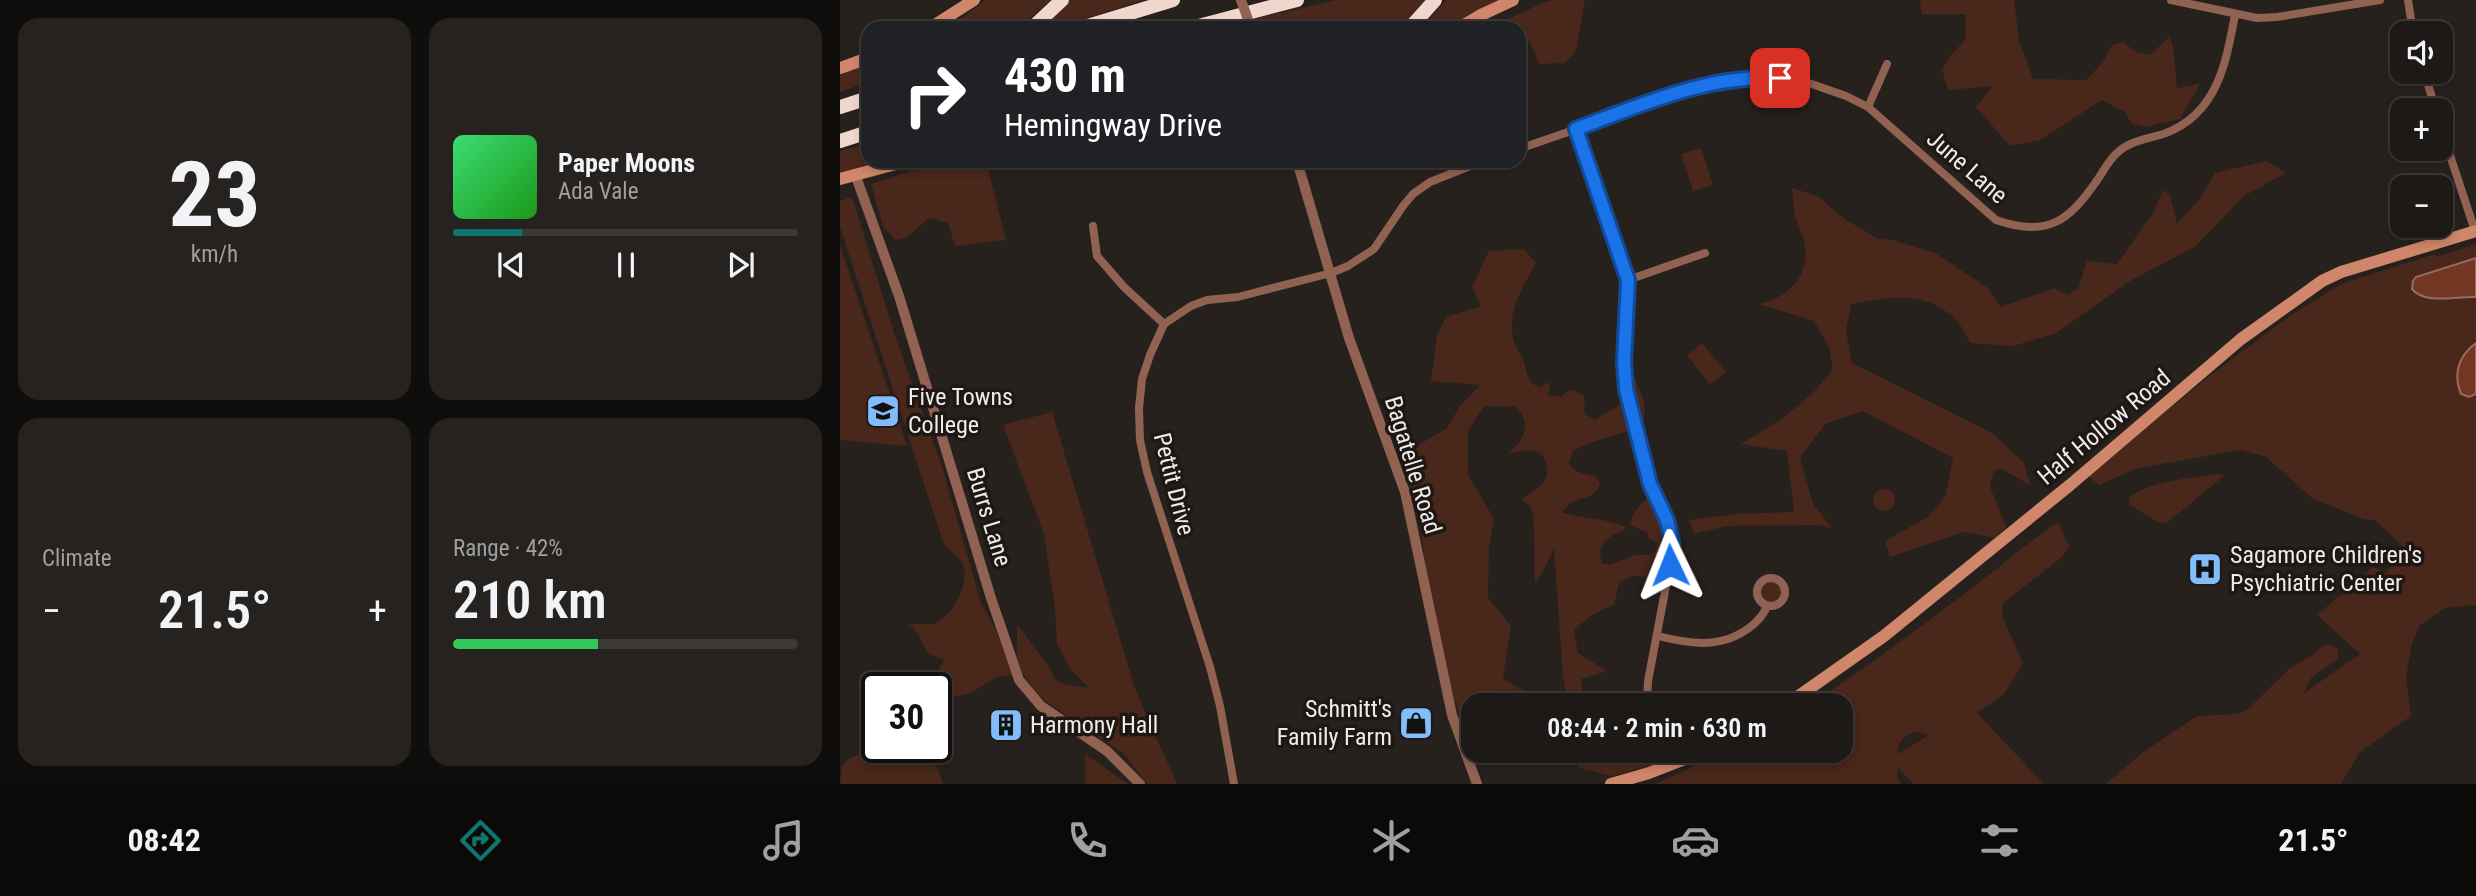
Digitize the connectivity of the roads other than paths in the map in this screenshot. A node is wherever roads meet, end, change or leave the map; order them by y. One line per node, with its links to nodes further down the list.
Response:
1 (974, 0): 12 (main road)
2 (1062, 0): 13 (highway)
3 (1173, 0): 14 (highway)
4 (1241, 0): 16 (street, bridge)
5 (1297, 0): 15 (highway)
6 (1435, 0): 17 (highway)
7 (1513, 0): 18 (main road)
8 (2171, 0): 11 (street)
9 (2380, 0): 11 (street)
10 (2408, 0): 19 (street)
11 (2235, 15): 23 (street, June Lane)
12 (941, 21)
13 (1040, 21)
14 (1104, 21)
15 (1218, 21)
16 (1248, 21)
17 (1416, 21)
18 (1471, 21)
19 (2411, 21)
20 (861, 60): 22 (main road)
21 (1887, 64): 23 (street)
22 (840, 68)
23 (1867, 107): 24 (street, June Lane)
24 (1576, 129): 27 (street, June Lane); 38 (street)
25 (861, 135): 26 (highway)
26 (840, 141)
27 (1526, 147)
28 (2452, 161): 35 (street)
29 (879, 168): 32 (main road)
30 (1299, 168): 37 (street, Bagatelle Road)
31 (1465, 168): 37 (street)
32 (855, 174): 33 (main road); 45 (street, Burrs Lane)
33 (840, 179)
34 (1093, 226): 39 (street)
35 (2475, 231): 43 (main road, Half Hollow Road)
36 (1705, 253): 38 (street)
37 (1331, 273): 39 (street); 47 (street, Bagatelle Road)
38 (1628, 280): 41 (street)
39 (1164, 324): 46 (street, Pettit Drive)
40 (1767, 606): 41 (street)
41 (1658, 636): 42 (street)
42 (1648, 693)
43 (1803, 693)
44 (1673, 764): 48 (main road)
45 (1140, 784)
46 (1234, 784)
47 (1477, 784)
48 (1611, 784)

